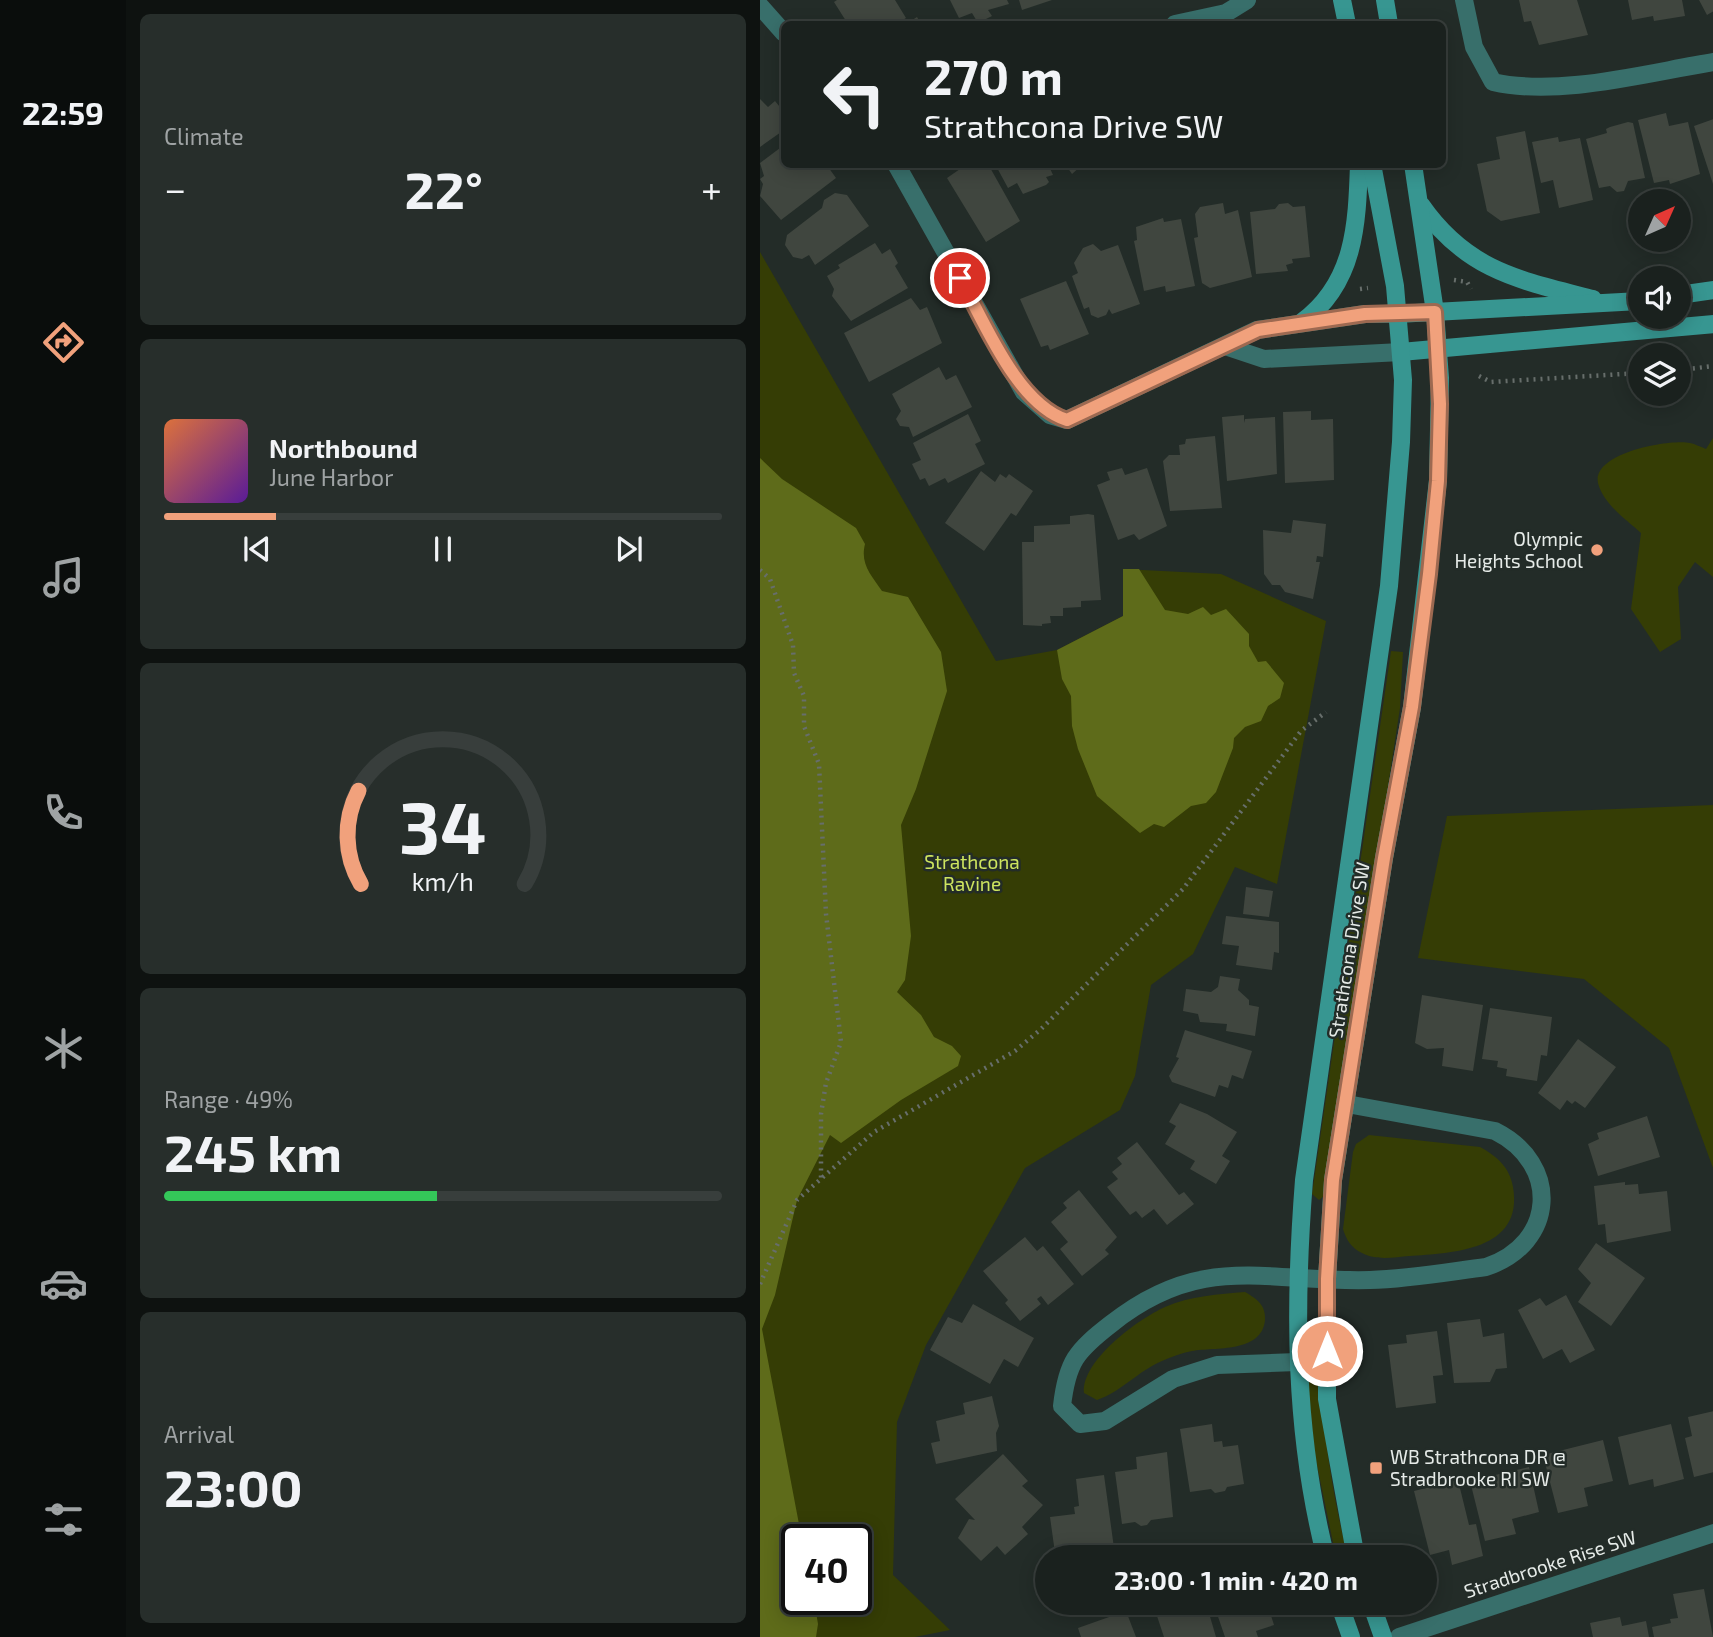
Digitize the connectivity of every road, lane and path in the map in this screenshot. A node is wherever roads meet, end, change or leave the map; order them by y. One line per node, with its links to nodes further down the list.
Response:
1 (1247, 0): 6 (street)
2 (1342, 0): 7 (street)
3 (1385, 0): 8 (street)
4 (1464, 0): 10 (street)
5 (760, 6): 9 (street)
6 (1189, 21)
7 (1346, 21)
8 (1388, 21)
9 (781, 30)
10 (1714, 62)
11 (898, 168): 28 (street)
12 (1359, 168): 26 (street)
13 (1373, 168): 25 (street, Strathcona Drive SW)
14 (1414, 168): 15 (street, Strathcona Drive SW)
15 (1419, 202): 23 (street); 24 (street, Strathcona Drive SW)
16 (1454, 280): 17 (path)
17 (1467, 282)
18 (1368, 288): 19 (path)
19 (1360, 289)
20 (1714, 290): 21 (street)
21 (1691, 293)
22 (1628, 303): 23 (street)
23 (1617, 304): 24 (street)
24 (1435, 312): 25 (street); 29 (street, Strathcona Drive SW)
25 (1397, 314): 26 (street); 30 (street, Strathcona Drive SW)
26 (1302, 322): 28 (street)
27 (1714, 324): 29 (street)
28 (1225, 346): 30 (street)
29 (1437, 349): 30 (street); 37 (street, Strathcona Drive SW)
30 (1402, 352): 39 (street, Strathcona Drive SW)
31 (1714, 366): 32 (path)
32 (1691, 369)
33 (1628, 374): 34 (path)
34 (1479, 376)
35 (760, 570): 38 (path)
36 (1326, 712): 38 (path)
37 (1347, 1104): 40 (street, Strathcona Drive SW); 40 (street)
38 (821, 1178): 41 (path)
39 (1296, 1278): 40 (street); 42 (street, Strathcona Drive SW); 42 (street)
40 (1327, 1279): 45 (street, Strathcona Drive SW)
41 (760, 1284)
42 (1297, 1362): 44 (street, Strathcona Drive SW)
43 (1714, 1533): 50 (street, Stradbrooke Rise SW)
44 (1323, 1545)
45 (1354, 1545)
46 (1343, 1615): 48 (street)
47 (1375, 1615): 49 (street)
48 (1351, 1637)
49 (1383, 1637)
50 (1399, 1637)

